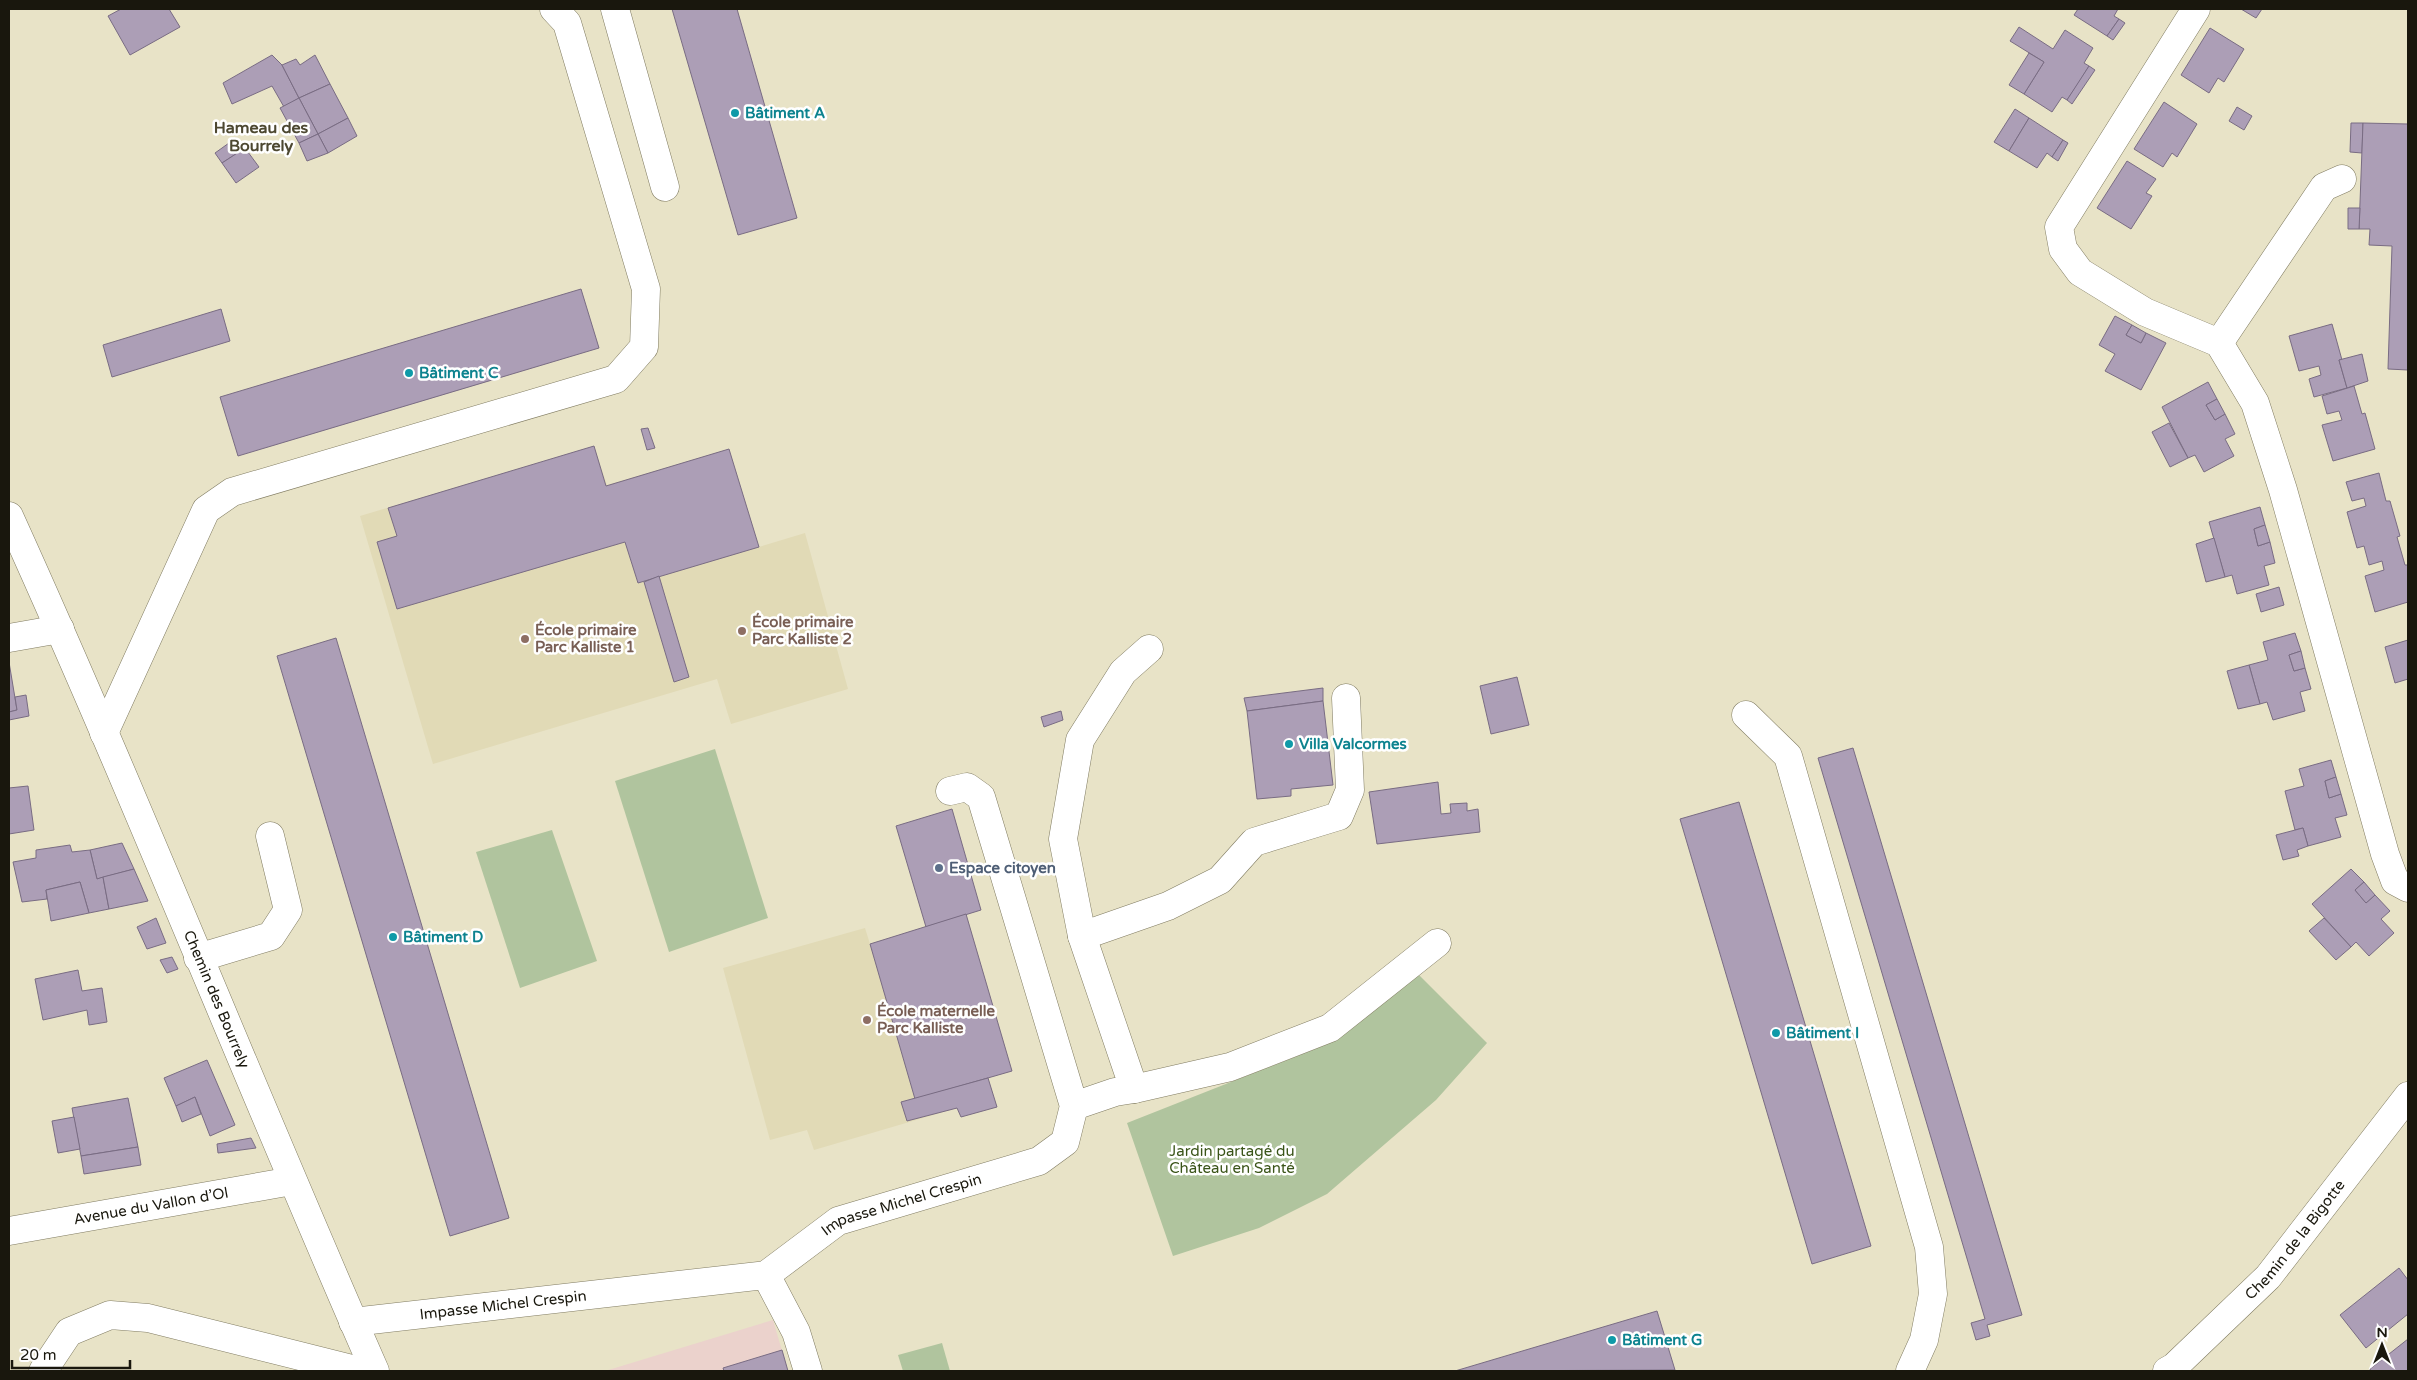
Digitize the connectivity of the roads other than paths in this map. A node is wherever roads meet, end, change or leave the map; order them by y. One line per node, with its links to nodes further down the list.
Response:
1 (554, 9): 13 (street)
2 (615, 9): 5 (street)
3 (2196, 9): 6 (street)
4 (2342, 179): 6 (street)
5 (666, 187)
6 (2219, 343): 16 (street)
7 (9, 516): 8 (street, Chemin des Bourrely)
8 (60, 628): 9 (street); 13 (street, Chemin des Bourrely)
9 (9, 638)
10 (1149, 649): 17 (street)
11 (1346, 698): 17 (street)
12 (1746, 715): 31 (street)
13 (104, 733): 19 (street, Chemin des Bourrely)
14 (950, 791): 22 (street)
15 (270, 836): 19 (street)
16 (2408, 888)
17 (1082, 936): 20 (street)
18 (1437, 942): 20 (street)
19 (198, 958): 23 (street, Chemin des Bourrely)
20 (1134, 1089): 22 (street)
21 (2408, 1096): 32 (street, Chemin de la Bigotte)
22 (1074, 1106): 25 (street, Impasse Michel Crespin)
23 (292, 1181): 24 (street, Avenue du Vallon d’Ol); 26 (street, Chemin des Bourrely)
24 (9, 1231)
25 (766, 1275): 26 (street, Impasse Michel Crespin); 30 (street)
26 (353, 1322): 29 (street, Chemin des Bourrely)
27 (43, 1371): 28 (street)
28 (360, 1371)
29 (375, 1371)
30 (808, 1371)
31 (1910, 1371)
32 (2166, 1371)

